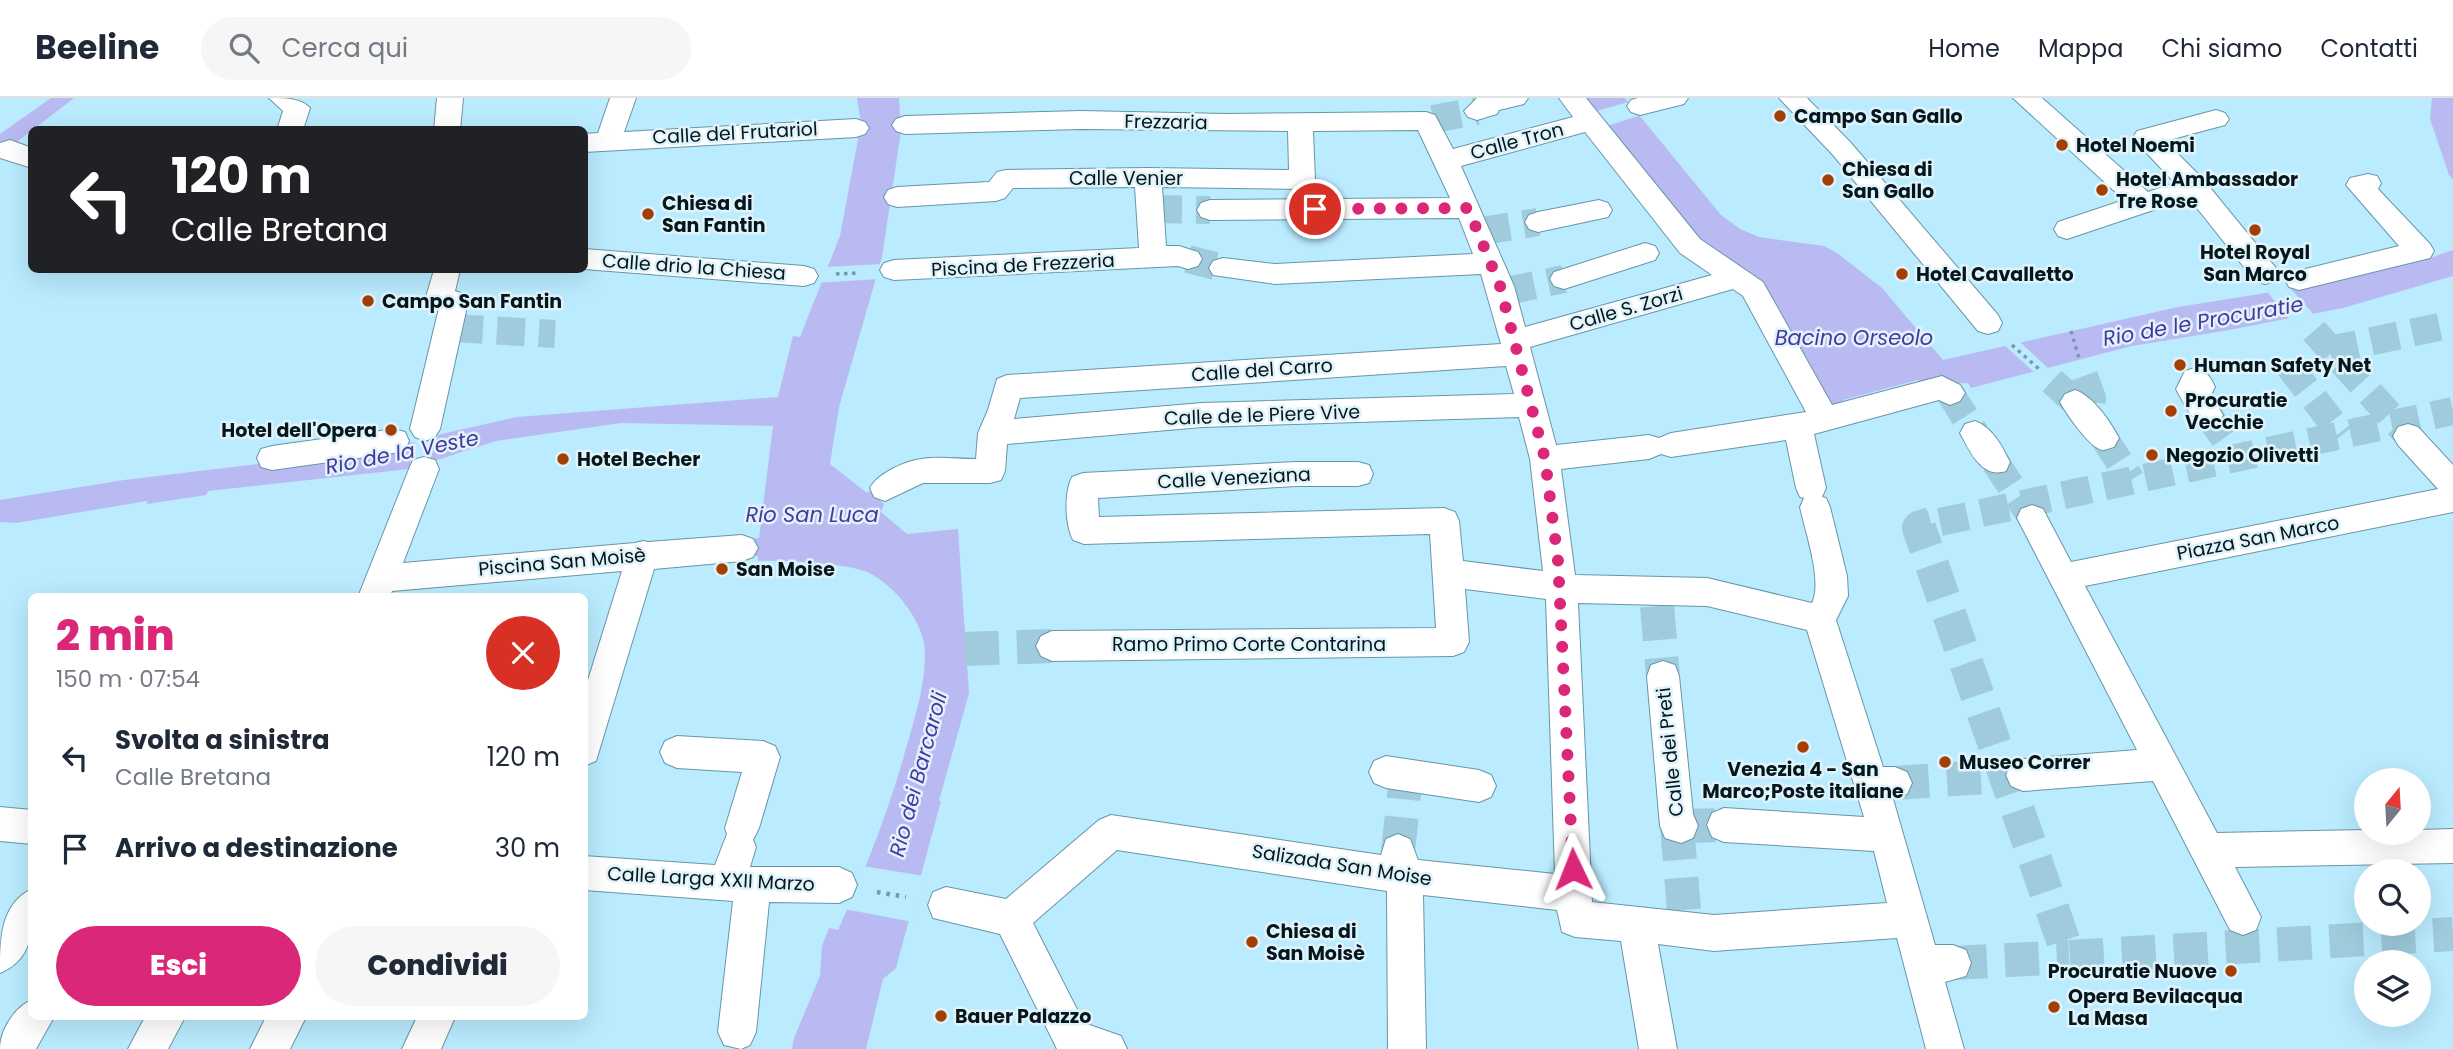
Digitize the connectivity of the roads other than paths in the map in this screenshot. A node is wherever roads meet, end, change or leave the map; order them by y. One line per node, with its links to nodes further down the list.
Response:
1 (282, 98): 16 (street)
2 (450, 98): 17 (street)
3 (623, 98): 19 (street)
4 (1515, 98): 11 (street)
5 (1572, 98): 13 (street)
6 (1675, 98): 9 (street)
7 (1792, 98): 44 (street)
8 (2026, 98): 25 (street)
9 (1640, 106)
10 (1225, 111): 14 (street, Frezzaria); 15 (street, Frezzaria)
11 (1477, 111)
12 (2216, 119): 23 (street)
13 (1591, 121): 20 (street, Calle Tron); 41 (street)
14 (1300, 122): 20 (street, Frezzaria); 21 (street, Calle Venier)
15 (905, 125)
16 (291, 126)
17 (447, 126)
18 (856, 128): 19 (street, Calle del Frutariol)
19 (604, 138)
20 (1444, 161): 29 (street, Frezzaria)
21 (1148, 177): 24 (street, Calle Venier); 32 (street)
22 (2368, 183): 43 (street)
23 (2194, 186): 25 (street); 39 (street)
24 (897, 197)
25 (2144, 203): 30 (street)
26 (1210, 210): 29 (street)
27 (1599, 210): 28 (street)
28 (1538, 222)
29 (1476, 223): 35 (street, Frezzaria)
30 (2067, 229)
31 (1645, 253): 42 (street)
32 (1153, 258): 34 (street, Piscina de Frezzeria); 37 (street, Piscina de Frezzeria)
33 (588, 259): 40 (street, Calle drio la Chiesa)
34 (1188, 259)
35 (1491, 263): 36 (street); 45 (street, Frezzaria)
36 (1223, 268)
37 (894, 271)
38 (445, 273): 52 (street)
39 (2265, 274)
40 (804, 276)
41 (1737, 278): 45 (street, Calle S. Zorzi); 51 (street)
42 (1564, 279)
43 (2300, 280)
44 (1988, 323)
45 (1516, 347): 49 (street, Frezzaria); 53 (street, Calle del Carro)
46 (2195, 379): 50 (street)
47 (1950, 393): 51 (street)
48 (2075, 402): 56 (street)
49 (1531, 405): 53 (street, Calle de le Piere Vive); 59 (street, Frezzaria)
50 (2208, 415)
51 (1812, 423): 59 (street); 73 (street)
52 (425, 429)
53 (993, 433): 64 (street)
54 (1975, 433): 60 (street)
55 (2408, 436): 63 (street)
56 (2104, 438)
57 (394, 441): 58 (street)
58 (272, 458)
59 (1545, 459): 72 (street, Frezzaria)
60 (1995, 463)
61 (424, 469): 71 (street)
62 (1358, 474): 69 (street, Calle Veneziana)
63 (2453, 485)
64 (885, 488)
65 (2453, 499): 70 (street, Piazza San Marco)
66 (2032, 519): 70 (street)
67 (742, 548): 68 (street, Piscina San Moisè)
68 (643, 554): 71 (street, Piscina San Moisè); 76 (street)
69 (1453, 574): 72 (street); 74 (street, Ramo Primo Corte Contarina)
70 (2063, 577): 78 (street)
71 (378, 587)
72 (1568, 587): 73 (street); 92 (street, Frezzaria)
73 (1826, 608): 84 (street)
74 (1052, 646)
75 (1663, 676): 83 (street, Calle dei Preti)
76 (588, 737)
77 (677, 752): 89 (street)
78 (2162, 764): 79 (street); 86 (street)
79 (2023, 775)
80 (1398, 778): 81 (street)
81 (1479, 786)
82 (1724, 825): 84 (street)
83 (1681, 826)
84 (1887, 835): 96 (street)
85 (2453, 846): 86 (street)
86 (2207, 850): 94 (street)
87 (1401, 863): 92 (street, Salizada San Moise); 95 (street, Salizada San Moise); 109 (street)
88 (588, 873): 89 (street, Calle Larga XXII Marzo)
89 (741, 884): 90 (street, Calle Larga XXII Marzo); 103 (street)
90 (852, 887)
91 (946, 905): 95 (street)
92 (1575, 907): 97 (street, Salizada San Moise)
93 (28, 913): 98 (street)
94 (2243, 917)
95 (1012, 918): 108 (street)
96 (1896, 920): 97 (street, Salizada San Moise); 111 (street)
97 (1636, 923): 110 (street)
98 (0, 954)
99 (33, 1020): 104 (street)
100 (164, 1020): 105 (street)
101 (285, 1020): 106 (street)
102 (435, 1020): 107 (street)
103 (737, 1032)
104 (14, 1049)
105 (147, 1049)
106 (269, 1049)
107 (421, 1049)
108 (1108, 1049)
109 (1407, 1049)
110 (1658, 1049)
111 (1945, 1049)

